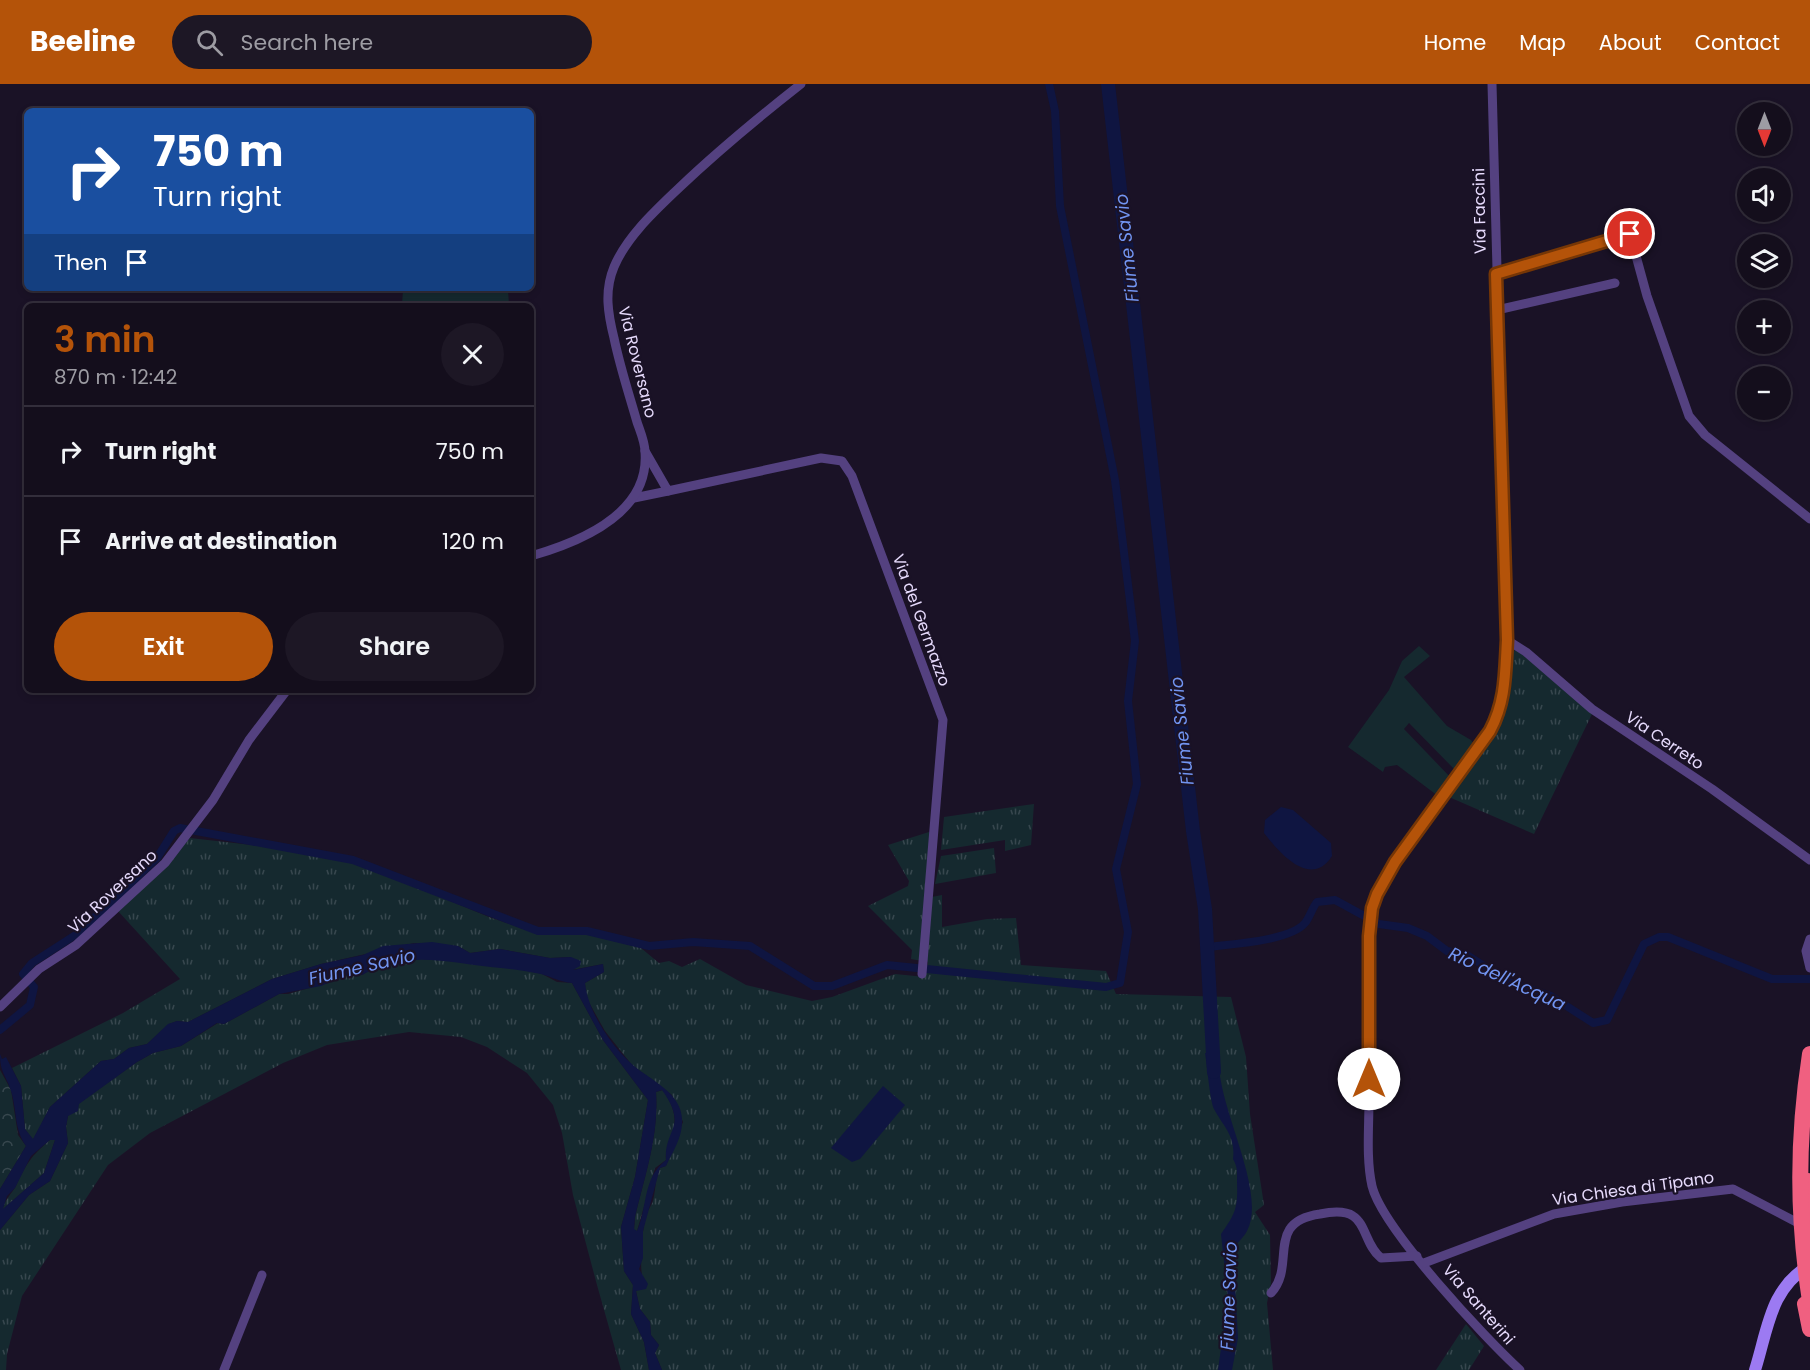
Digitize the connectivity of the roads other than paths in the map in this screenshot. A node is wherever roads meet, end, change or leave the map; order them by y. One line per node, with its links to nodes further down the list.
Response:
1 (801, 84): 6 (street, Via Roversano)
2 (1492, 84): 3 (street, Via Faccini)
3 (1496, 274): 5 (street, Via Faccini); 9 (street)
4 (1615, 283): 5 (street)
5 (1497, 310): 11 (street, Via Faccini)
6 (645, 451): 7 (street); 8 (street, Via Roversano)
7 (668, 491): 8 (street, Via del Germazzo); 16 (street, Via del Germazzo)
8 (634, 498): 10 (street, Via Roversano)
9 (1810, 519)
10 (534, 555)
11 (1507, 640): 13 (street, Via Cerreto); 21 (street, Via Faccini)
12 (285, 693): 17 (street, Via Roversano)
13 (1810, 860)
14 (1810, 939): 15 (street)
15 (1810, 968)
16 (922, 974)
17 (0, 1007)
18 (1810, 1054): 25 (highway, bridge)
19 (1810, 1131): 20 (highway)
20 (1810, 1227): 21 (street, Via Chiesa di Tipano)
21 (1421, 1259): 24 (street, Via Chiesa di Tipano); 28 (street, Via Santerini)
22 (1810, 1265): 29 (main road)
23 (262, 1275): 27 (street)
24 (1271, 1293)
25 (1808, 1302): 26 (highway)
26 (1810, 1329)
27 (224, 1370)
28 (1520, 1370)
29 (1755, 1370)

